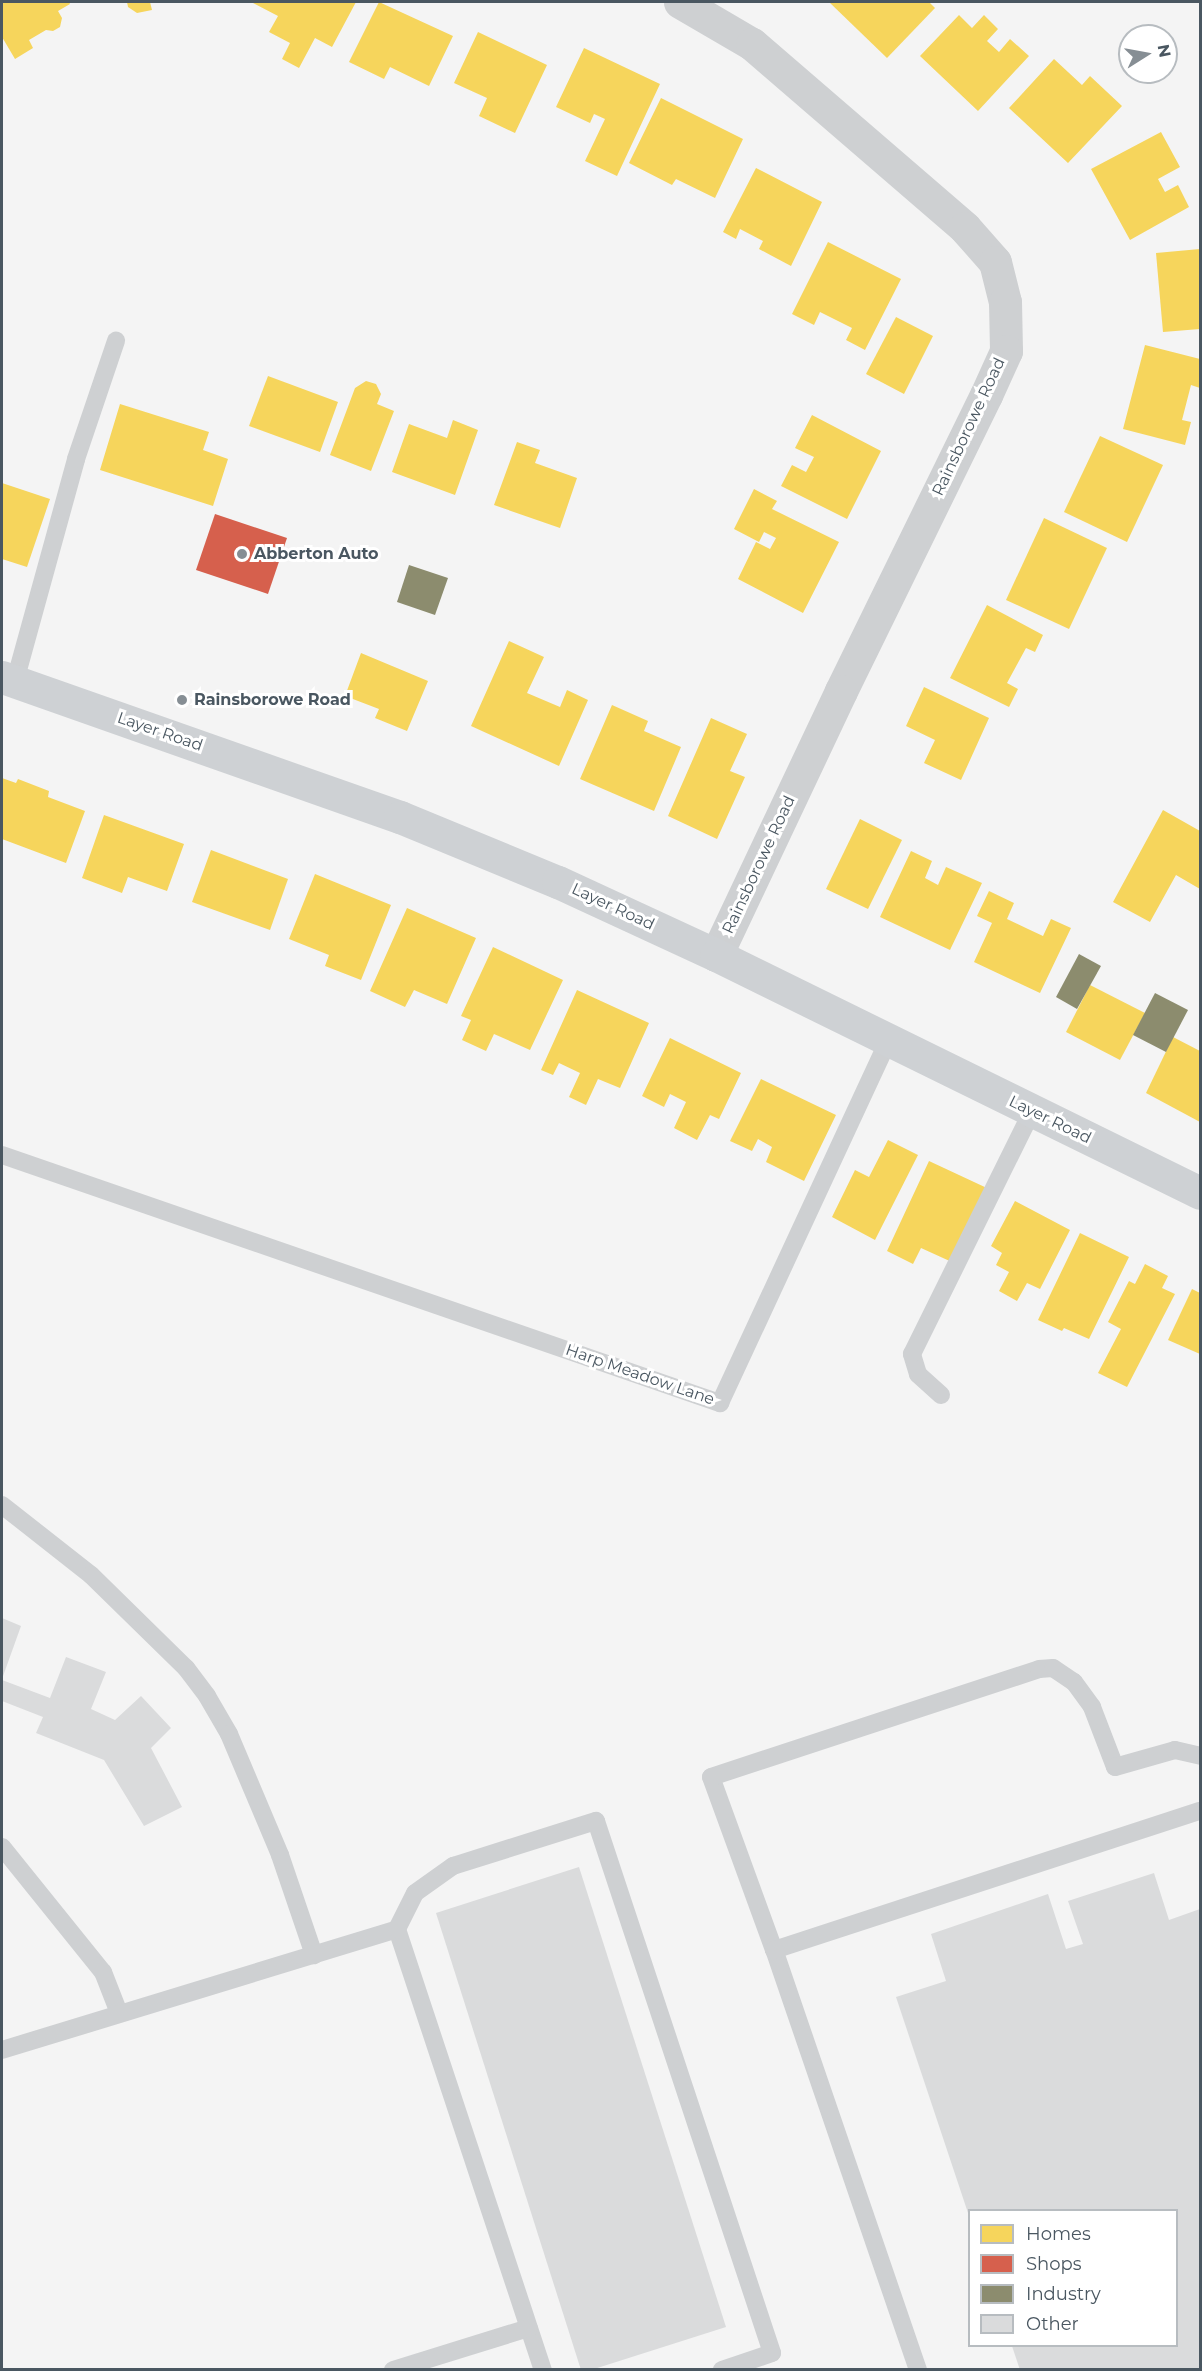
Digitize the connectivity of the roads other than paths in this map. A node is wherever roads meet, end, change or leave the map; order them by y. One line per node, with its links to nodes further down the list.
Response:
1 (680, 2): 4 (street, Rainsborowe Road)
2 (116, 341): 3 (lane)
3 (8, 679): 4 (main road, Layer Road)
4 (716, 955): 5 (main road, Layer Road)
5 (888, 1041): 6 (main road, Layer Road); 7 (lane, Harp Meadow Lane)
6 (1032, 1111): 8 (main road, Layer Road); 9 (lane)
7 (2, 1155)
8 (1200, 1193)
9 (941, 1395)
10 (2, 1505): 16 (lane)
11 (1200, 1756): 15 (lane)
12 (1200, 1811): 15 (lane)
13 (2, 1847): 17 (lane)
14 (397, 1929): 16 (lane); 19 (lane); 22 (lane)
15 (774, 1950): 23 (lane)
16 (314, 1955): 17 (lane)
17 (119, 2013): 18 (lane)
18 (2, 2050)
19 (529, 2328): 20 (lane); 21 (lane)
20 (393, 2370)
21 (543, 2370)
22 (722, 2370)
23 (918, 2370)

